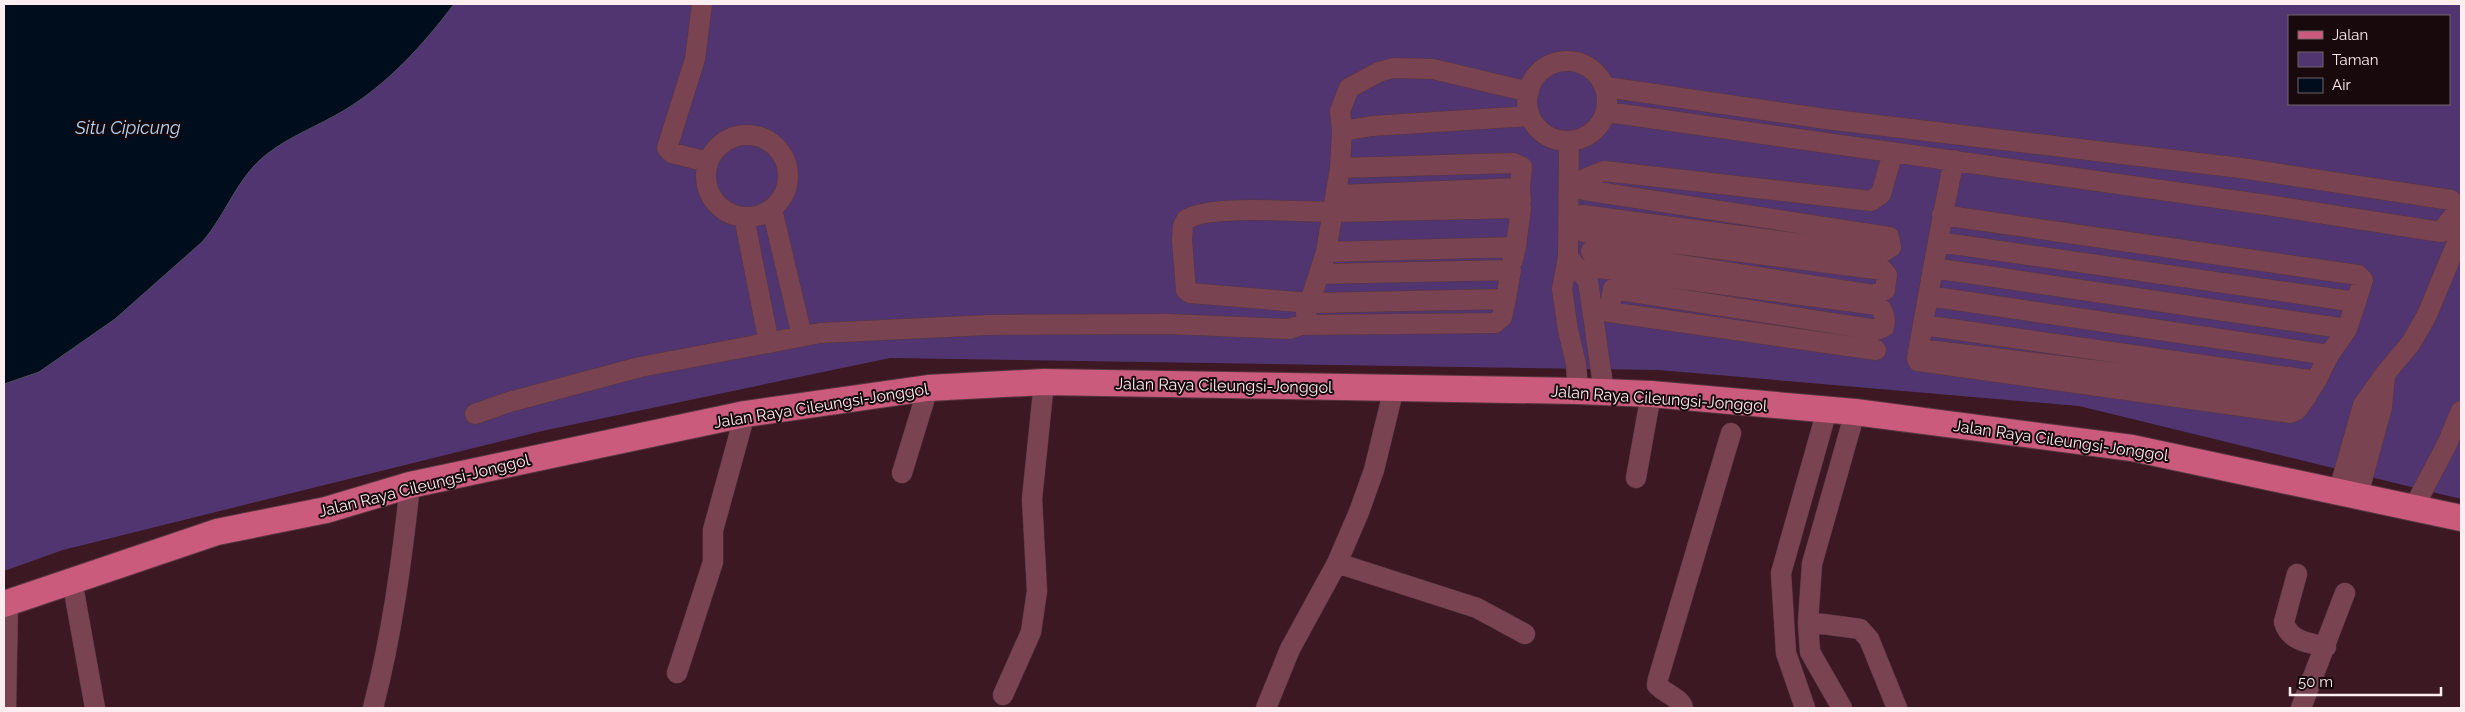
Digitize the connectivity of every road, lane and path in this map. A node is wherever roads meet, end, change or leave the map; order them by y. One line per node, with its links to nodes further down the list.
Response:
1 (702, 4): 10 (street)
2 (1606, 87): 3 (street); 4 (street); 16 (street)
3 (1529, 92): 5 (street); 6 (street)
4 (1607, 112): 7 (street); 8 (street)
5 (1530, 116): 6 (street); 7 (street)
6 (1342, 132): 11 (street)
7 (1569, 141): 24 (street)
8 (1893, 152): 9 (street); 12 (street)
9 (1954, 160): 16 (street); 17 (street)
10 (708, 162): 15 (street); 18 (street)
11 (1340, 168): 13 (street); 14 (street)
12 (1584, 190): 19 (street); 19 (street)
13 (1521, 198): 14 (street); 22 (street)
14 (1333, 204): 23 (street); 33 (street)
15 (772, 209): 18 (street); 37 (street)
16 (2460, 209)
17 (1942, 215): 21 (street); 32 (street)
18 (744, 217): 38 (street)
19 (1583, 224): 25 (street); 25 (street)
20 (2461, 233): 58 (street)
21 (1938, 242): 26 (street); 32 (street)
22 (1516, 247): 23 (street); 27 (street)
23 (1326, 252): 28 (street)
24 (1568, 258): 45 (street); 46 (street)
25 (1595, 260): 29 (street); 29 (street)
26 (1933, 268): 30 (street); 36 (street)
27 (1511, 270): 28 (street); 31 (street)
28 (1319, 274): 33 (street)
29 (1613, 289): 39 (street)
30 (1928, 296): 35 (street); 40 (street)
31 (1506, 299): 33 (street); 34 (street)
32 (2356, 302): 36 (street)
33 (1310, 303): 34 (street)
34 (1301, 325): 37 (street)
35 (1923, 325): 44 (street); 44 (street)
36 (2347, 329): 40 (street)
37 (802, 336): 38 (street)
38 (768, 343): 51 (street)
39 (1876, 350)
40 (2329, 355): 44 (street)
41 (1044, 382): 42 (main road, Jalan Raya Cileungsi-Jonggol); 43 (main road, Jalan Raya Cileungsi-Jonggol); 70 (street)
42 (928, 388): 52 (main road, Jalan Raya Cileungsi-Jonggol); 55 (street)
43 (1394, 388): 45 (main road, Jalan Raya Cileungsi-Jonggol); 61 (street)
44 (2311, 389)
45 (1578, 391): 46 (main road, Jalan Raya Cileungsi-Jonggol)
46 (1604, 392): 47 (main road, Jalan Raya Cileungsi-Jonggol)
47 (1651, 394): 48 (main road, Jalan Raya Cileungsi-Jonggol); 56 (street)
48 (1826, 410): 50 (main road, Jalan Raya Cileungsi-Jonggol); 76 (street)
49 (2461, 411): 54 (street)
50 (1855, 412): 58 (main road, Jalan Raya Cileungsi-Jonggol); 66 (street)
51 (475, 414)
52 (745, 414): 57 (main road, Jalan Raya Cileungsi-Jonggol); 69 (street)
53 (1730, 433): 75 (street)
54 (2454, 447): 59 (street)
55 (902, 473)
56 (1636, 478)
57 (410, 485): 63 (main road, Jalan Raya Cileungsi-Jonggol); 73 (street)
58 (2348, 493): 59 (main road, Jalan Raya Cileungsi-Jonggol)
59 (2414, 508): 60 (main road, Jalan Raya Cileungsi-Jonggol)
60 (2461, 518)
61 (1337, 563): 67 (street); 74 (street)
62 (2297, 574): 68 (street)
63 (72, 580): 65 (main road, Jalan Raya Cileungsi-Jonggol); 72 (street)
64 (2345, 593): 68 (street)
65 (6, 603): 71 (street)
66 (1808, 622): 77 (street); 78 (street)
67 (1525, 634)
68 (2326, 647): 79 (street)
69 (677, 673)
70 (1003, 695)
71 (6, 708)
72 (95, 708)
73 (374, 708)
74 (1266, 708)
75 (1684, 708)
76 (1805, 708)
77 (1842, 708)
78 (1897, 708)
79 (2301, 708)

